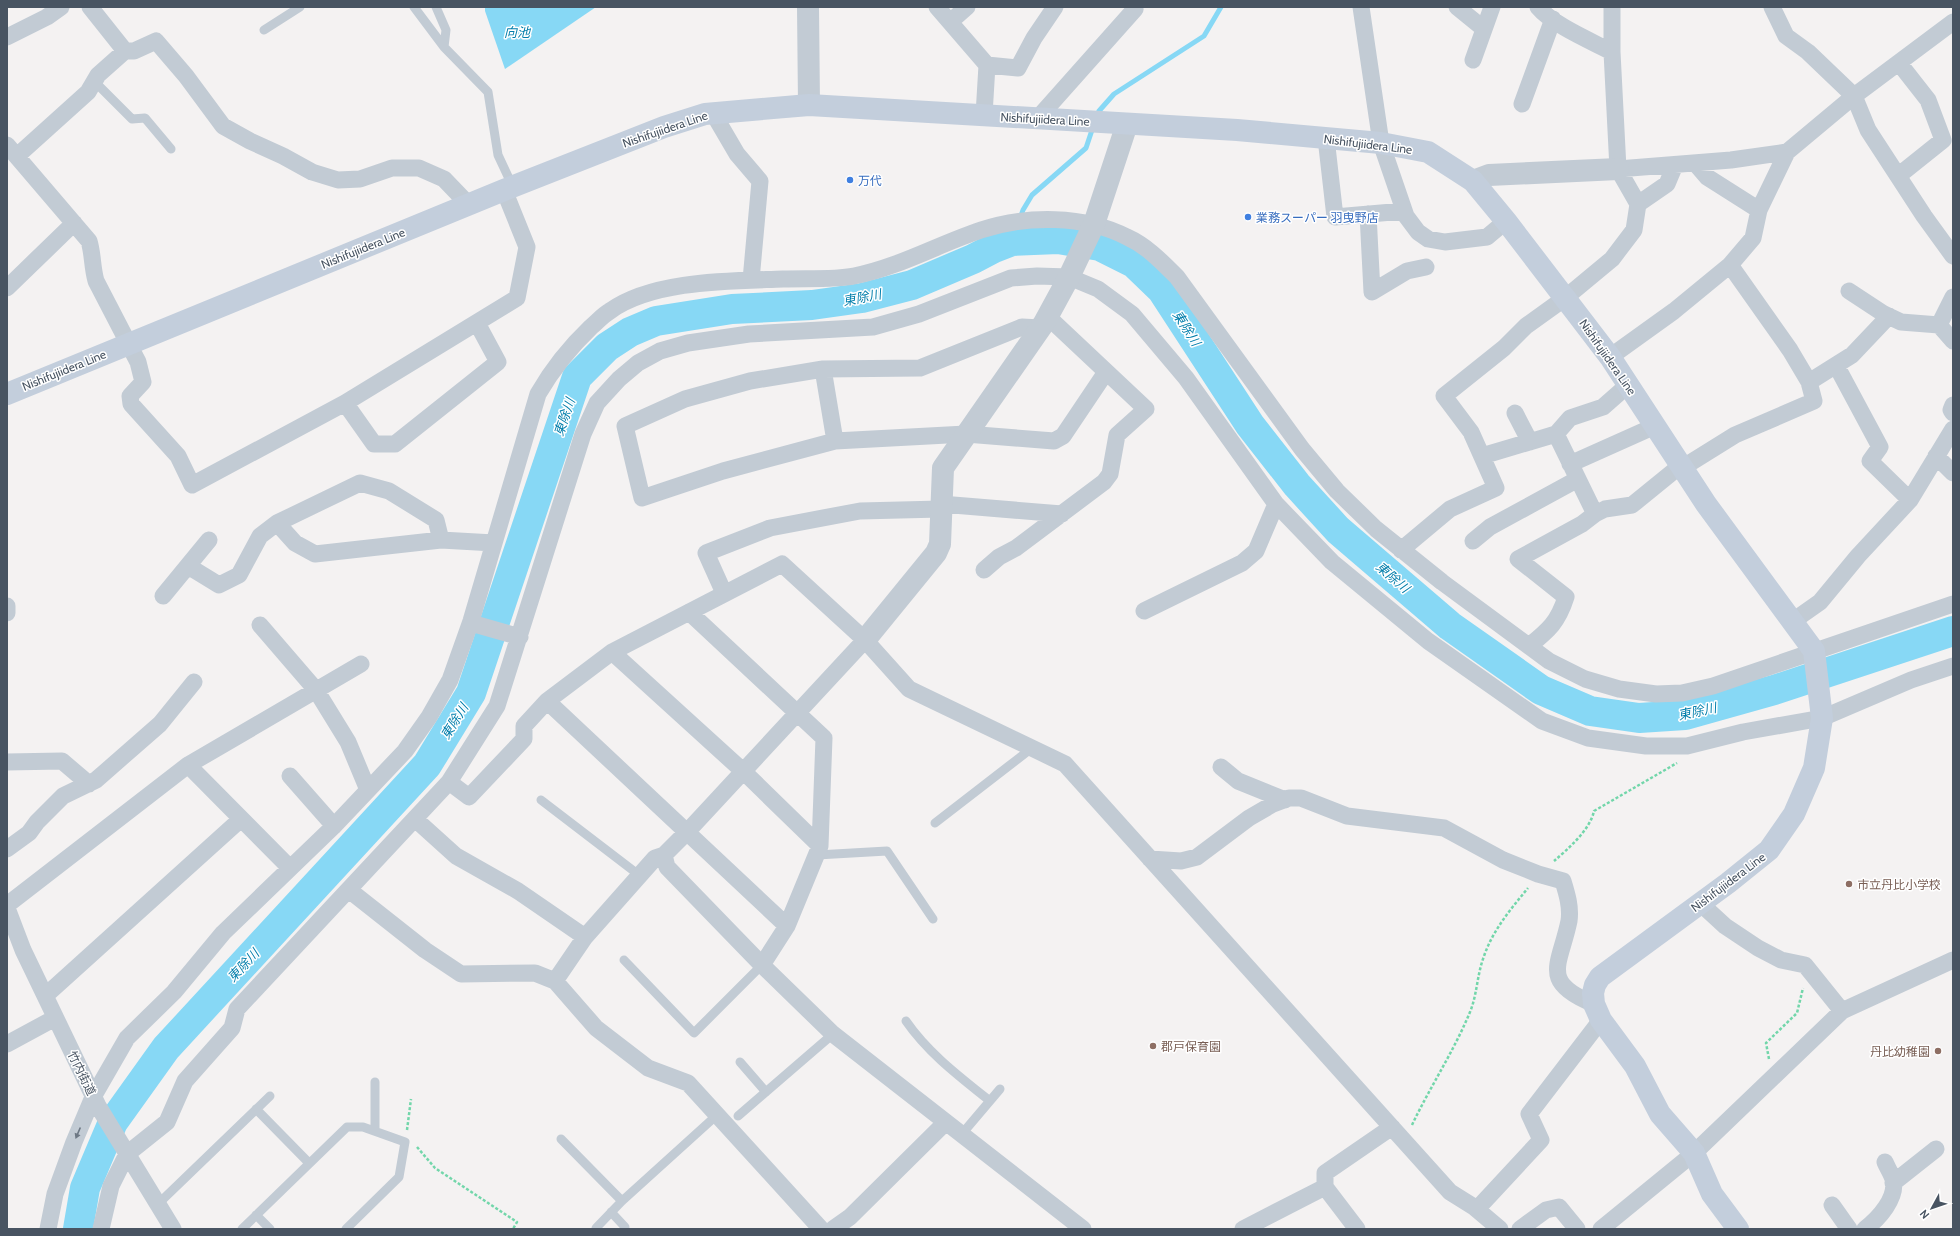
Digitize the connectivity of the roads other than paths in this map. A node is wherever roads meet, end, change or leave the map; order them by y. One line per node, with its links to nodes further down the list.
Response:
1 (61, 7): 22 (street)
2 (90, 7): 24 (street)
3 (300, 7): 21 (lane)
4 (414, 7): 23 (lane)
5 (436, 7): 23 (lane)
6 (808, 7): 32 (street)
7 (937, 7): 18 (street)
8 (967, 7): 18 (street)
9 (1055, 7): 28 (street)
10 (1134, 7): 35 (street)
11 (1361, 7): 38 (street)
12 (1457, 7): 20 (street)
13 (1492, 7): 20 (street)
14 (1538, 7): 17 (street)
15 (1612, 7): 25 (street)
16 (1772, 7): 30 (street)
17 (1553, 19): 25 (street); 31 (street)
18 (950, 22): 28 (street)
19 (1953, 22): 27 (street)
20 (1484, 29): 26 (street)
21 (264, 30)
22 (7, 36)
23 (444, 47): 47 (lane)
24 (125, 51): 29 (street); 48 (street)
25 (1612, 52): 44 (street)
26 (1473, 60)
27 (1899, 63): 30 (street); 45 (street)
28 (987, 65): 34 (street)
29 (94, 82): 39 (lane); 40 (street)
30 (1854, 96): 41 (street); 45 (street)
31 (1522, 104)
32 (809, 105): 33 (main road, Nishifujiidera Line); 34 (main road, Nishifujiidera Line)
33 (713, 113): 47 (main road, Nishifujiidera Line); 60 (street)
34 (984, 115): 35 (main road, Nishifujiidera Line)
35 (1038, 118): 36 (main road, Nishifujiidera Line)
36 (1127, 124): 37 (main road, Nishifujiidera Line); 55 (street)
37 (1326, 138): 38 (main road, Nishifujiidera Line); 52 (street)
38 (1381, 143): 46 (main road, Nishifujiidera Line); 51 (street)
39 (171, 149)
40 (12, 150): 54 (street)
41 (1787, 152): 42 (street); 50 (street)
42 (1695, 163): 43 (street); 50 (street)
43 (1675, 165): 44 (street); 49 (street)
44 (1618, 169): 46 (street); 49 (street)
45 (1898, 176): 56 (street)
46 (1473, 181): 53 (main road, Nishifujiidera Line)
47 (509, 188): 48 (main road, Nishifujiidera Line); 67 (street)
48 (468, 204): 70 (main road, Nishifujiidera Line)
49 (1638, 204): 63 (street)
50 (1759, 210): 57 (street)
51 (1404, 211): 52 (street); 53 (street)
52 (1368, 214): 58 (street)
53 (1506, 221): 63 (main road, Nishifujiidera Line)
54 (74, 223): 61 (street); 70 (street)
55 (1094, 224): 59 (street); 60 (street); 104 (street)
56 (1953, 256)
57 (1730, 265): 71 (street); 75 (street)
58 (1426, 267)
59 (1068, 277): 66 (street); 95 (street); 117 (street)
60 (751, 280): 103 (street)
61 (7, 288)
62 (1849, 291): 65 (street)
63 (1565, 298): 71 (main road, Nishifujiidera Line); 88 (street)
64 (1953, 298): 68 (street)
65 (1889, 316): 68 (street); 72 (street)
66 (1044, 322): 73 (street); 74 (street); 84 (street)
67 (477, 323): 78 (street); 78 (street)
68 (1939, 325): 69 (street)
69 (1953, 341)
70 (128, 344): 77 (main road, Nishifujiidera Line); 78 (street)
71 (1610, 357): 76 (main road, Nishifujiidera Line)
72 (1836, 365): 75 (street); 94 (street)
73 (823, 369): 86 (street); 86 (street)
74 (1106, 372): 84 (street); 97 (street)
75 (1809, 382): 91 (street)
76 (1628, 385): 82 (main road, Nishifujiidera Line); 85 (street)
77 (9, 389)
78 (345, 403)
79 (1953, 405): 81 (street)
80 (1515, 413): 87 (street)
81 (1953, 413)
82 (1655, 426): 90 (street); 91 (main road, Nishifujiidera Line)
83 (1953, 430): 89 (street)
84 (966, 434): 86 (street); 96 (street)
85 (1556, 434): 87 (street); 90 (street)
86 (835, 441)
87 (1530, 442): 88 (street)
88 (1482, 456): 104 (street)
89 (1936, 456): 92 (street); 94 (street)
90 (1570, 464): 93 (street)
91 (1681, 467): 98 (street); 114 (main road, Nishifujiidera Line)
92 (1953, 474)
93 (1578, 479): 98 (street); 102 (street)
94 (1910, 500): 114 (street)
95 (1276, 504): 111 (street); 127 (street)
96 (941, 507): 97 (street); 107 (street); 118 (street)
97 (1062, 514): 106 (street)
98 (1595, 514): 119 (street)
99 (277, 523): 101 (street); 101 (street); 105 (street)
100 (209, 540): 105 (street)
101 (441, 540): 103 (street)
102 (1473, 541)
103 (494, 543): 115 (street)
104 (1401, 550): 119 (street)
105 (188, 566): 108 (street)
106 (984, 570)
107 (724, 593): 112 (street); 118 (street)
108 (163, 596)
109 (1953, 604): 120 (street)
110 (7, 606): 113 (street)
111 (1144, 611)
112 (689, 612): 121 (street); 128 (street)
113 (7, 613)
114 (1793, 621): 120 (main road, Nishifujiidera Line)
115 (474, 623): 117 (street); 137 (street)
116 (260, 625): 125 (street)
117 (516, 636): 135 (street)
118 (865, 640): 128 (street); 129 (street)
119 (1529, 646): 120 (street)
120 (1814, 651): 127 (main road, Nishifujiidera Line)
121 (612, 652): 126 (street); 133 (street)
122 (361, 664): 125 (street)
123 (1953, 666): 127 (street)
124 (194, 682): 136 (street)
125 (316, 690): 131 (street); 137 (street)
126 (547, 701): 135 (street); 144 (street)
127 (1822, 709): 152 (main road, Nishifujiidera Line)
128 (798, 714): 133 (street); 146 (street)
129 (1032, 748): 142 (lane); 148 (street)
130 (7, 762): 136 (street)
131 (188, 765): 140 (street); 153 (street)
132 (1221, 767): 139 (street)
133 (744, 772): 144 (street); 146 (street)
134 (290, 776): 143 (street)
135 (449, 782): 141 (street)
136 (89, 784): 145 (street)
137 (368, 790): 143 (street)
138 (540, 800): 150 (lane)
139 (1285, 800): 148 (street); 164 (street)
140 (241, 819): 149 (street); 162 (street)
141 (415, 820): 151 (street); 157 (street)
142 (934, 823)
143 (334, 826): 149 (street)
144 (687, 832): 147 (street); 156 (street)
145 (7, 849)
146 (818, 850): 155 (lane); 156 (street)
147 (664, 856): 150 (street); 160 (street)
148 (1150, 859): 180 (street)
149 (290, 868): 174 (street)
150 (639, 875): 157 (street)
151 (349, 890): 161 (street); 185 (street)
152 (1700, 903): 163 (street); 164 (main road, Nishifujiidera Line)
153 (7, 904)
154 (7, 908): 162 (street, 竹内街道)
155 (932, 919)
156 (787, 926): 160 (street)
157 (585, 936): 161 (street)
158 (624, 960): 160 (lane)
159 (1953, 960): 163 (street)
160 (762, 965): 167 (street)
161 (555, 981): 177 (street)
162 (45, 996): 165 (street, 竹内街道)
163 (1842, 1011): 186 (street)
164 (1598, 1012): 186 (main road); 194 (street)
165 (55, 1018): 168 (street); 174 (street, 竹内街道)
166 (906, 1021): 175 (lane)
167 (833, 1034): 172 (lane); 179 (street)
168 (7, 1044)
169 (740, 1062): 172 (lane)
170 (375, 1082): 181 (lane)
171 (1000, 1089): 175 (lane)
172 (766, 1092): 178 (lane)
173 (270, 1096): 176 (lane)
174 (95, 1101): 185 (street, 竹内街道); 200 (street, one-way to 200)
175 (990, 1101): 182 (lane)
176 (256, 1109): 188 (lane); 192 (lane)
177 (717, 1115): 191 (lane); 206 (street)
178 (738, 1116)
179 (945, 1122): 182 (street); 207 (street)
180 (1392, 1127): 190 (street); 194 (street)
181 (375, 1131): 188 (lane); 205 (lane)
182 (961, 1136): 208 (street)
183 (561, 1139): 191 (lane)
184 (1936, 1149): 189 (street)
185 (125, 1150): 192 (street, 竹内街道); 201 (street)
186 (1694, 1153): 199 (main road); 214 (street)
187 (1884, 1162): 189 (street)
188 (310, 1163): 196 (lane)
189 (1893, 1183): 216 (street)
190 (1325, 1187): 209 (street); 210 (street)
191 (622, 1201): 195 (lane)
192 (158, 1204): 202 (street, 竹内街道)
193 (1832, 1205): 215 (street)
194 (1477, 1209): 211 (street)
195 (611, 1212): 197 (lane); 198 (lane)
196 (256, 1215): 203 (lane); 204 (lane)
197 (625, 1227)
198 (596, 1228)
199 (1734, 1228)
200 (48, 1229)
201 (101, 1229)
202 (173, 1229)
203 (242, 1229)
204 (270, 1229)
205 (346, 1229)
206 (820, 1229)
207 (833, 1229)
208 (1083, 1229)
209 (1243, 1229)
210 (1357, 1229)
211 (1498, 1229)
212 (1520, 1229): 213 (street)
213 (1577, 1229)
214 (1601, 1229)
215 (1849, 1229)
216 (1865, 1229)

